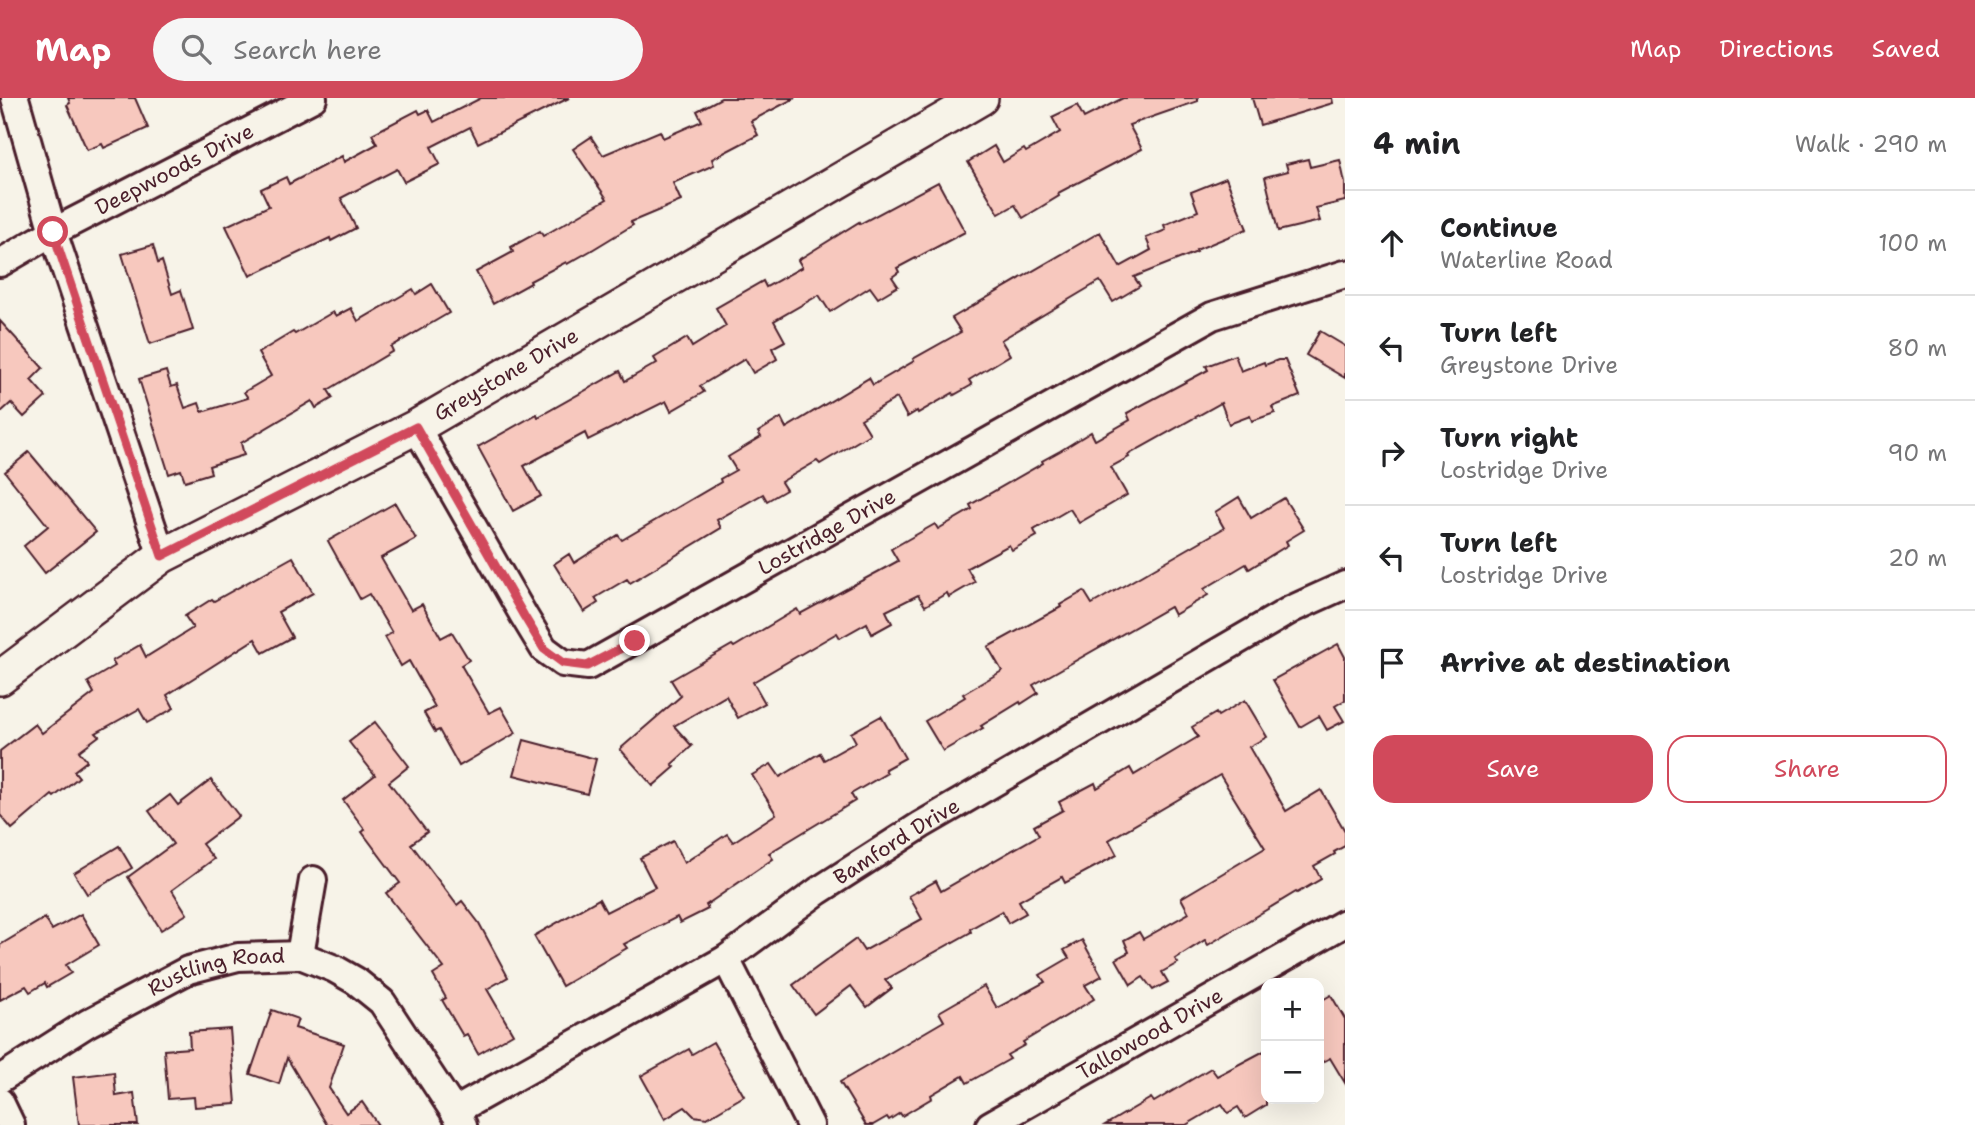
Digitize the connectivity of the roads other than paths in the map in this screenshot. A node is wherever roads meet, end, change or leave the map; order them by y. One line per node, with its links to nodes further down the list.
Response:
1 (15, 98): 4 (street)
2 (313, 98): 4 (street, Deepwoods Drive)
3 (981, 98): 7 (street, Greystone Drive)
4 (53, 232): 5 (street, Deepwoods Drive); 8 (street)
5 (0, 263)
6 (1345, 274): 7 (street, Lostridge Drive)
7 (416, 427): 8 (street, Greystone Drive)
8 (162, 556): 10 (street, Greystone Drive)
9 (1345, 585): 14 (street, Bamford Drive)
10 (0, 678)
11 (313, 880): 13 (street)
12 (1345, 923): 20 (street, Tallowood Drive)
13 (300, 955): 15 (street, Rustling Road); 17 (street, Rustling Road)
14 (726, 959): 17 (street, Bamford Drive); 19 (street)
15 (0, 1079)
16 (0, 1101): 18 (street)
17 (459, 1118)
18 (11, 1125)
19 (810, 1125)
20 (990, 1125)

